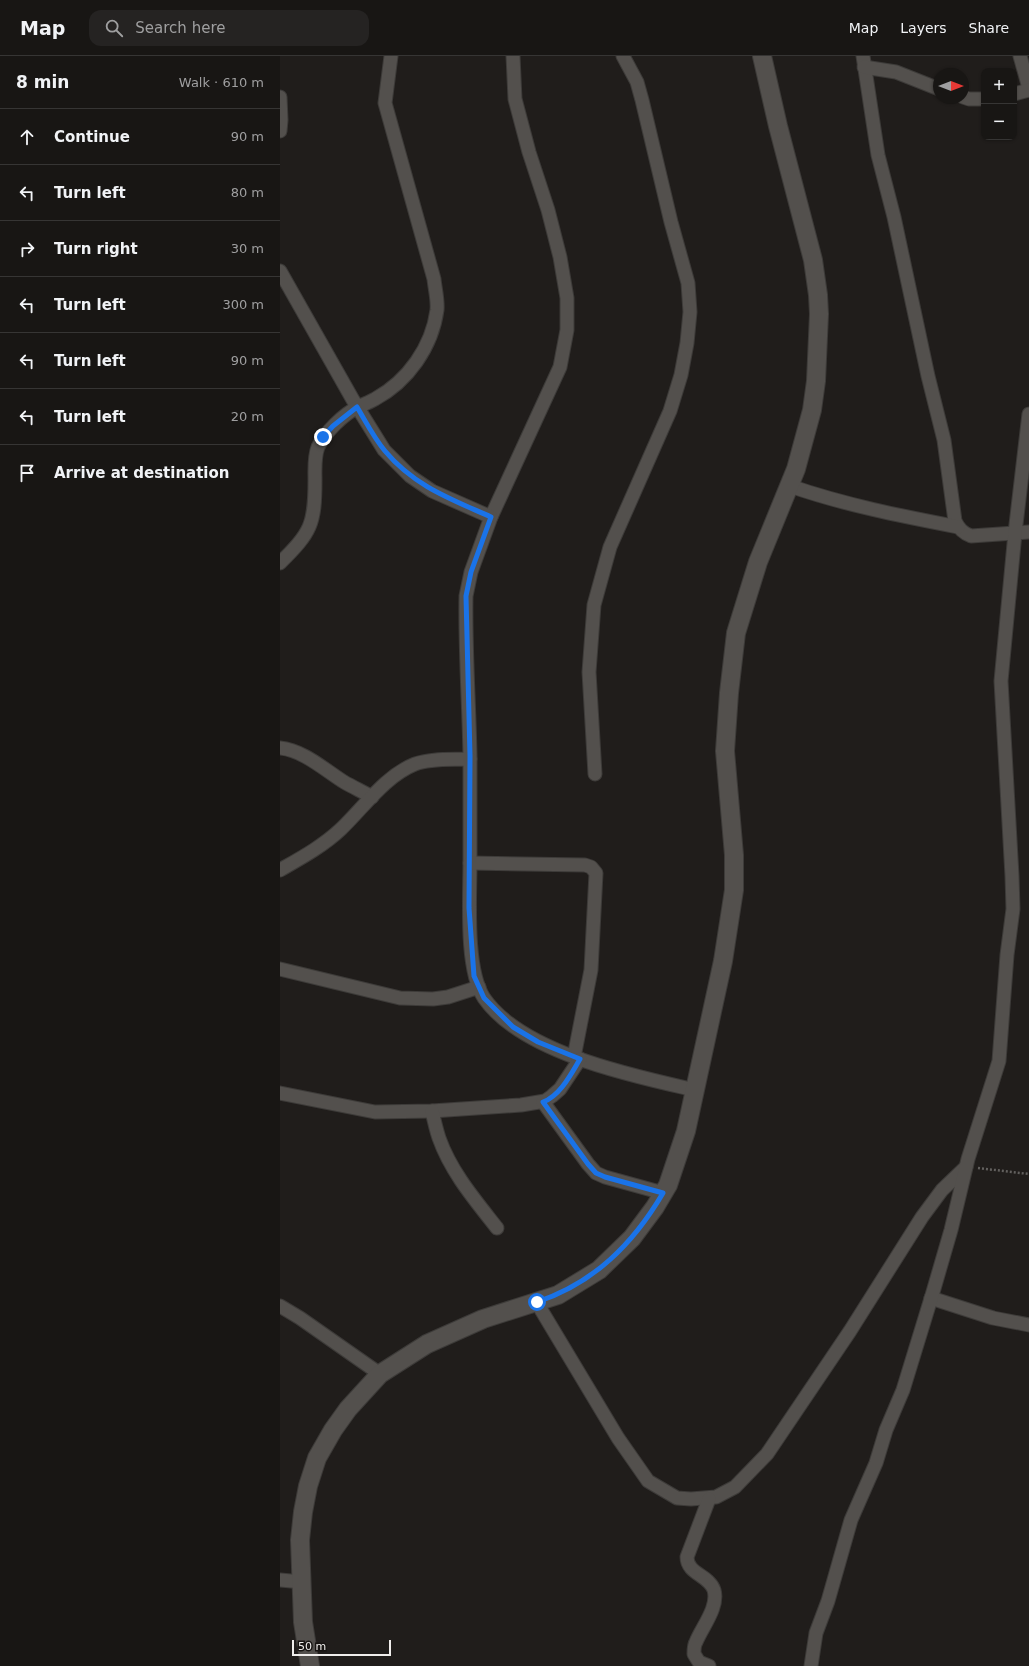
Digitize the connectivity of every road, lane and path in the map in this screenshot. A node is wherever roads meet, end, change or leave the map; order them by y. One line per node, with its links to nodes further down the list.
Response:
1 (391, 56): 15 (street)
2 (513, 56): 18 (street)
3 (623, 56): 25 (street)
4 (762, 56): 17 (street)
5 (1020, 56): 8 (street)
6 (863, 62): 7 (street); 19 (street)
7 (933, 87)
8 (1029, 89): 9 (street)
9 (1017, 93)
10 (280, 97): 13 (street)
11 (969, 99): 12 (street)
12 (981, 99)
13 (280, 131)
14 (282, 279): 15 (street)
15 (357, 407): 18 (street); 22 (street)
16 (1029, 414): 21 (street)
17 (790, 486): 19 (street); 32 (street)
18 (491, 517): 24 (street)
19 (958, 528): 21 (street)
20 (1029, 532): 21 (street)
21 (1015, 533): 36 (street)
22 (280, 563)
23 (280, 748): 26 (street)
24 (470, 759): 26 (street); 27 (street)
25 (595, 774)
26 (372, 797): 28 (street)
27 (470, 863): 30 (street); 31 (street)
28 (280, 870)
29 (280, 969): 30 (street)
30 (479, 987): 31 (street)
31 (577, 1058): 32 (street); 34 (street)
32 (695, 1090): 38 (street)
33 (280, 1093): 35 (street)
34 (543, 1102): 35 (street); 38 (street)
35 (432, 1111): 39 (street)
36 (966, 1167): 37 (path); 40 (street); 45 (street)
37 (1029, 1174)
38 (663, 1193): 41 (street)
39 (497, 1228)
40 (931, 1298): 43 (street); 50 (street)
41 (537, 1302): 44 (street); 45 (street)
42 (280, 1306): 44 (street)
43 (1029, 1325)
44 (380, 1374): 47 (street)
45 (709, 1498): 49 (street)
46 (280, 1580): 47 (street)
47 (302, 1582): 48 (street)
48 (310, 1666)
49 (709, 1666)
50 (811, 1666)

